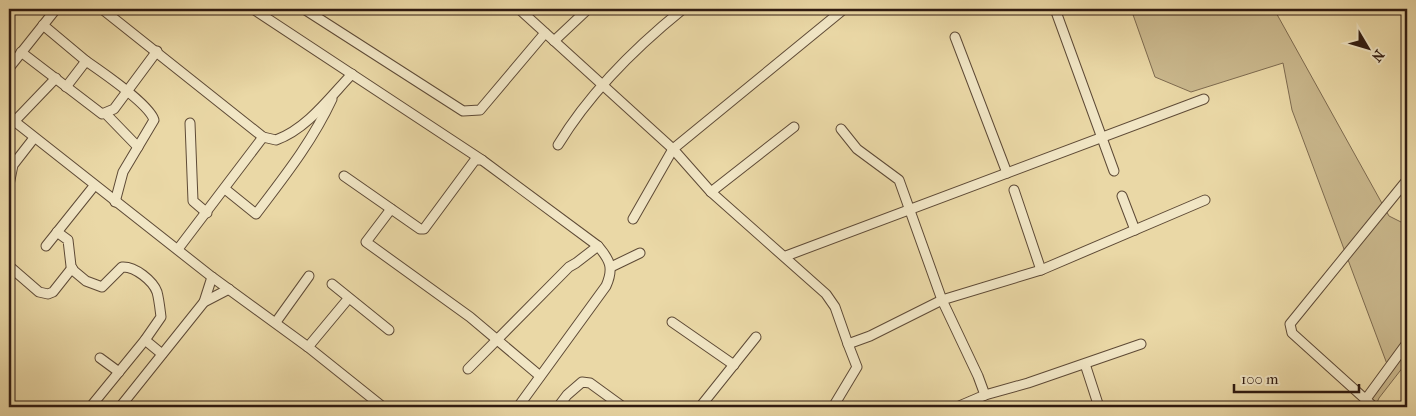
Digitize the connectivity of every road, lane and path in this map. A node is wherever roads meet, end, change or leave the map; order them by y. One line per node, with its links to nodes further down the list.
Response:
1 (56, 9): 10 (street)
2 (102, 9): 14 (street)
3 (253, 9): 18 (street)
4 (304, 9): 11 (street)
5 (519, 9): 11 (street)
6 (588, 9): 13 (street)
7 (683, 9): 20 (street)
8 (844, 9): 35 (street)
9 (1055, 9): 30 (street)
10 (43, 25): 15 (street); 16 (street)
11 (545, 33): 13 (street)
12 (955, 37): 39 (street)
13 (554, 41): 20 (street)
14 (157, 51): 22 (street); 31 (street)
15 (21, 52): 17 (street); 19 (street)
16 (86, 61): 21 (street); 22 (street)
17 (9, 68)
18 (352, 74): 23 (street); 36 (street)
19 (56, 78): 21 (street); 26 (street)
20 (602, 86): 33 (street); 35 (street)
21 (66, 87): 25 (street)
22 (126, 91): 25 (street); 34 (street)
23 (335, 92): 31 (street); 44 (street)
24 (1204, 99): 30 (street)
25 (106, 114): 34 (street)
26 (10, 122): 32 (street)
27 (190, 123): 52 (street)
28 (794, 127): 46 (street)
29 (841, 129): 50 (street)
30 (1102, 136): 37 (street); 39 (street)
31 (262, 137): 44 (street)
32 (34, 138): 38 (street); 43 (street)
33 (558, 145)
34 (138, 147): 49 (street)
35 (673, 149): 46 (street); 53 (street)
36 (482, 160): 51 (street); 57 (street)
37 (1114, 171)
38 (10, 172): 42 (street)
39 (1007, 173): 50 (street)
40 (344, 176): 51 (street)
41 (1407, 180): 90 (street)
42 (9, 185)
43 (94, 186): 49 (street); 55 (street)
44 (225, 189): 52 (street)
45 (1014, 190): 64 (street)
46 (712, 192): 60 (street)
47 (1122, 196): 54 (street)
48 (1205, 200): 54 (street)
49 (115, 202): 58 (street)
50 (911, 208): 60 (street); 70 (street)
51 (391, 209): 77 (street)
52 (207, 213): 58 (street)
53 (633, 219)
54 (1135, 230): 64 (street)
55 (57, 232): 56 (street); 63 (street)
56 (46, 246)
57 (598, 246): 62 (street); 77 (street)
58 (178, 249): 66 (street)
59 (640, 253): 62 (street)
60 (786, 256): 79 (street)
61 (9, 266): 63 (street)
62 (611, 267): 88 (street)
63 (72, 268): 76 (street)
64 (1041, 270): 70 (street)
65 (309, 276): 72 (street)
66 (212, 277): 68 (street); 71 (street)
67 (332, 284): 69 (street)
68 (229, 289): 71 (street); 72 (street)
69 (348, 299): 74 (street); 81 (street)
70 (942, 300): 79 (street); 89 (street)
71 (204, 302): 82 (street)
72 (276, 322): 81 (street)
73 (672, 322): 85 (street)
74 (388, 330)
75 (756, 337): 85 (street)
76 (145, 340): 82 (street); 87 (street)
77 (499, 340): 86 (street); 88 (street)
78 (1407, 343): 90 (street)
79 (848, 344): 98 (street)
80 (1141, 344): 84 (street)
81 (308, 347): 93 (street)
82 (162, 354): 92 (street)
83 (100, 358): 87 (street)
84 (1085, 364): 89 (street); 100 (street)
85 (734, 365): 97 (street)
86 (468, 369)
87 (119, 372): 91 (street)
88 (540, 376): 94 (street)
89 (985, 395): 99 (street)
90 (1366, 399): 101 (street)
91 (92, 405)
92 (120, 407)
93 (383, 407)
94 (518, 407)
95 (558, 407): 96 (street)
96 (623, 407)
97 (700, 407)
98 (833, 407)
99 (957, 407)
100 (1099, 407)
101 (1374, 407)

